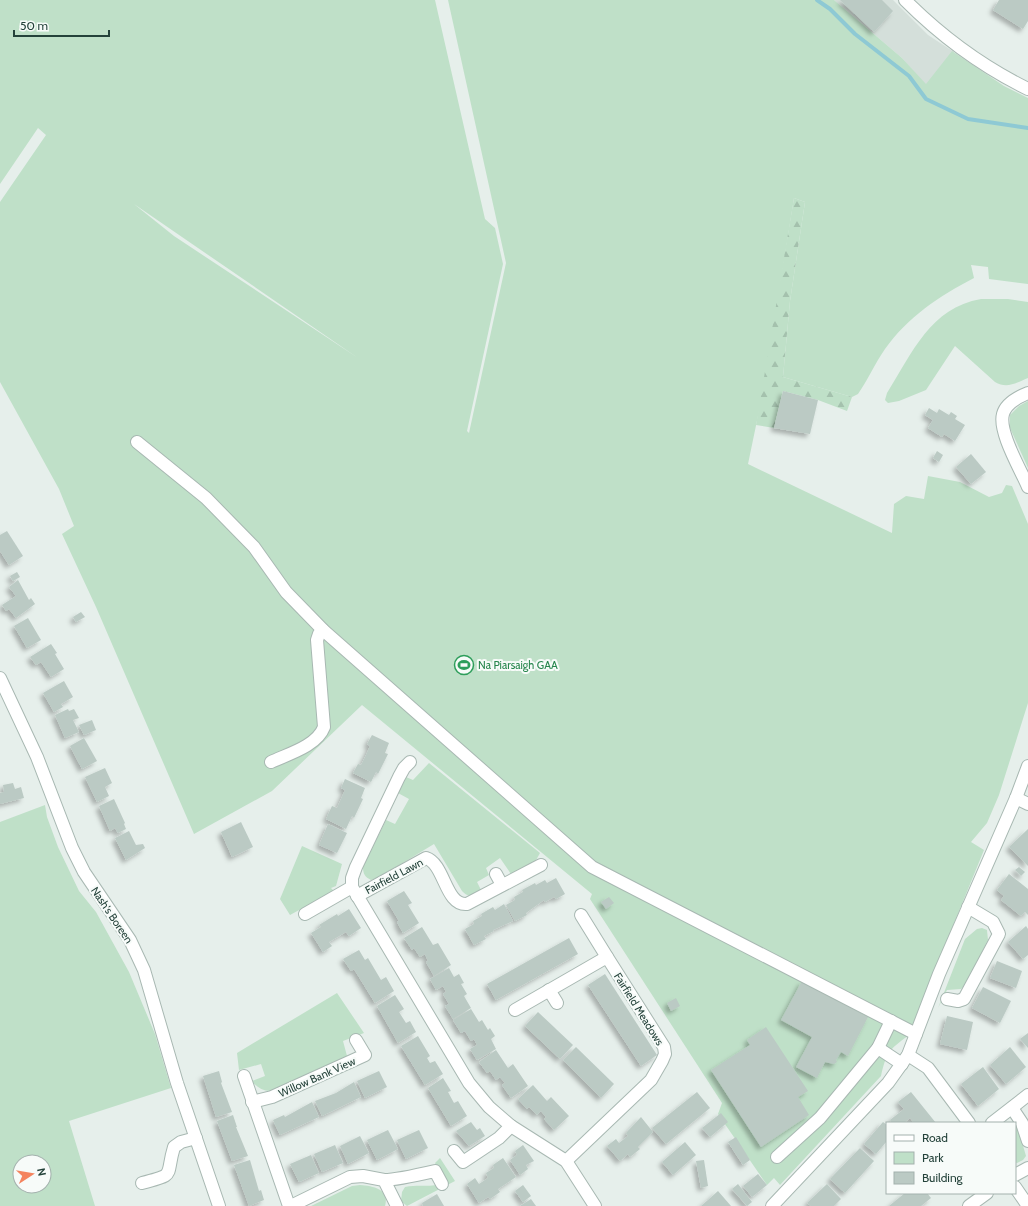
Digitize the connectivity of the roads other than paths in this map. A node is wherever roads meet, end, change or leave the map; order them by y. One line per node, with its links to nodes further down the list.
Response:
1 (906, 0): 2 (street)
2 (1028, 89)
3 (1028, 393): 5 (street)
4 (137, 442): 6 (street)
5 (1028, 487)
6 (323, 630): 8 (street); 25 (street)
7 (0, 678): 37 (street, Nash's Boreen)
8 (271, 762)
9 (410, 762): 16 (street, Fairfield Lawn)
10 (1028, 766): 11 (street)
11 (1016, 798): 12 (street); 17 (street)
12 (1028, 804)
13 (541, 865): 15 (street, Fairfield Lawn)
14 (496, 874): 15 (street)
15 (502, 885): 16 (street, Fairfield Lawn)
16 (355, 891): 18 (street, Fairfield Lawn); 36 (street)
17 (968, 908): 22 (street); 26 (street)
18 (305, 914)
19 (581, 915): 20 (street)
20 (607, 957): 21 (street); 41 (street, Fairfield Meadows)
21 (549, 990): 23 (street); 24 (street)
22 (947, 999)
23 (557, 1003)
24 (515, 1010)
25 (891, 1021): 26 (street); 28 (street)
26 (916, 1034): 29 (street)
27 (356, 1040): 32 (street, Willow Bank View)
28 (878, 1048): 29 (street); 40 (street)
29 (905, 1059): 34 (street); 54 (street)
30 (244, 1076): 32 (street)
31 (1028, 1094): 33 (street)
32 (252, 1102): 51 (street)
33 (1012, 1108): 35 (street); 38 (street)
34 (968, 1122)
35 (993, 1122)
36 (511, 1126): 39 (street); 41 (street)
37 (196, 1138): 45 (street); 50 (street, Nash's Boreen)
38 (1028, 1141)
39 (454, 1151)
40 (777, 1157)
41 (566, 1161): 53 (street)
42 (1028, 1168): 43 (street)
43 (1016, 1174)
44 (384, 1180): 46 (street); 51 (street); 52 (street)
45 (142, 1183)
46 (442, 1184)
47 (1016, 1188): 49 (street)
48 (986, 1194): 55 (street)
49 (1028, 1205)
50 (219, 1206)
51 (290, 1206)
52 (397, 1206)
53 (595, 1206)
54 (772, 1206)
55 (969, 1206)

